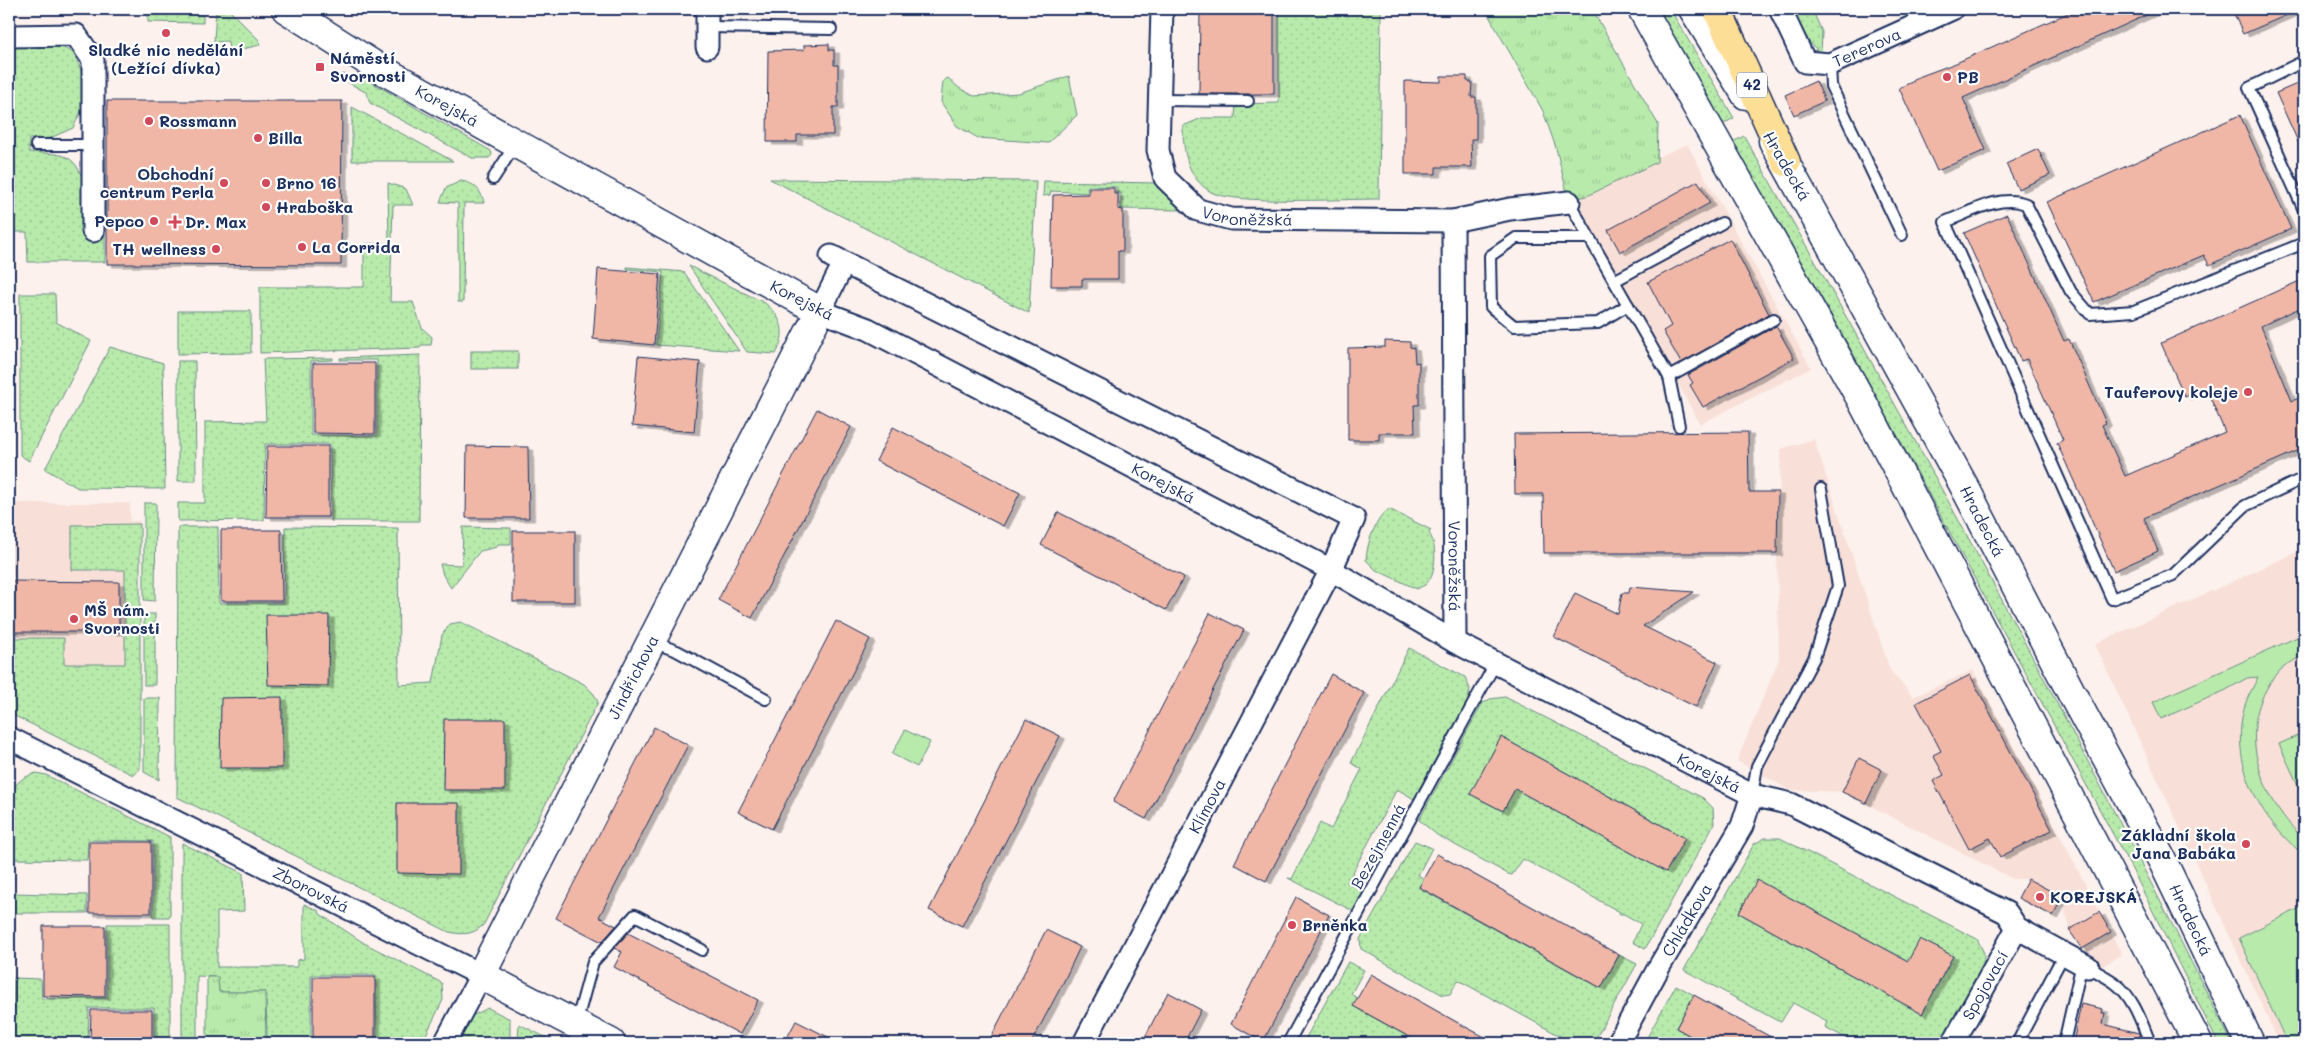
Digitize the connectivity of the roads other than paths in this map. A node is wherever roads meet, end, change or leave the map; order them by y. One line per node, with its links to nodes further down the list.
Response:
1 (286, 9): 15 (main road, Korejská)
2 (1162, 9): 13 (street, Voroněžská)
3 (1642, 9): 57 (main road)
4 (1693, 9): 18 (main road, Hradecká)
5 (1717, 9): 18 (highway, 42)
6 (1780, 9): 12 (street, Tererova)
7 (1952, 9): 12 (street, Tererova)
8 (707, 28): 9 (lane)
9 (831, 29)
10 (9, 36): 17 (street)
11 (2304, 61): 21 (lane)
12 (1830, 64): 25 (lane)
13 (1160, 100): 14 (lane); 22 (street, Voroněžská)
14 (1248, 101)
15 (515, 144): 19 (lane); 30 (main road, Korejská)
16 (36, 145): 17 (lane)
17 (91, 145): 24 (street)
18 (1786, 162): 58 (main road, Hradecká)
19 (493, 179)
20 (1569, 202): 22 (street, Voroněžská); 26 (lane)
21 (2304, 210)
22 (1453, 221): 38 (street, Voroněžská)
23 (1722, 223): 28 (lane)
24 (93, 231)
25 (1902, 235)
26 (1588, 238): 28 (lane); 29 (lane)
27 (2304, 243): 34 (lane)
28 (1614, 281): 29 (lane)
29 (1628, 305): 32 (lane)
30 (820, 311): 36 (street, Korejská); 36 (street); 37 (main road, Jindřichova)
31 (1774, 319): 32 (lane)
32 (1669, 378): 33 (lane)
33 (1679, 426)
34 (2304, 478)
35 (1821, 489): 42 (lane)
36 (1331, 570): 38 (street, Korejská); 50 (street, Klímova)
37 (651, 642): 40 (lane); 46 (main road, Jindřichova)
38 (1455, 642): 39 (street, Korejská)
39 (1496, 662): 42 (street, Korejská); 51 (lane, Bezejmenná)
40 (766, 699)
41 (9, 738): 46 (street, Zborovská)
42 (1752, 794): 43 (street, Korejská); 52 (street, Chládkova)
43 (2017, 928): 45 (street, Korejská); 53 (street, Spojovací)
44 (702, 950): 47 (lane)
45 (2078, 961): 54 (lane); 55 (lane); 56 (lane)
46 (481, 975): 47 (main road, Zborovská); 48 (street, Jindřichova)
47 (576, 1025): 49 (main road, Zborovská)
48 (445, 1043)
49 (611, 1043)
50 (1084, 1043)
51 (1288, 1043)
52 (1618, 1043)
53 (1953, 1043)
54 (2017, 1043)
55 (2064, 1043)
56 (2150, 1043)
57 (2198, 1043)
58 (2250, 1043)

